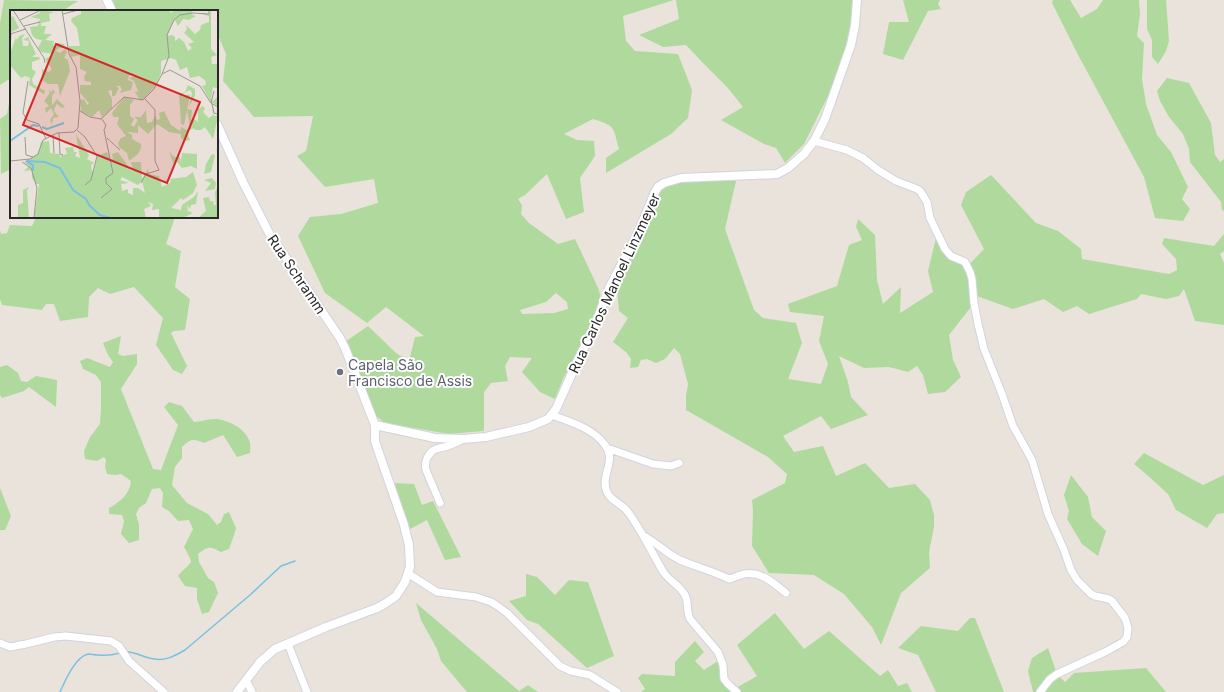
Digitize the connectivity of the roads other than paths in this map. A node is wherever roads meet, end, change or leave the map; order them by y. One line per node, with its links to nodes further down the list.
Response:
1 (106, 0): 3 (street)
2 (857, 0): 5 (street, Rua Carlos Manoel Linzmeyer)
3 (111, 10)
4 (218, 126): 7 (street, Rua Schramm)
5 (814, 141): 6 (street, Rua Carlos Manoel Linzmeyer); 24 (street)
6 (552, 415): 8 (street); 9 (street)
7 (374, 425): 8 (street); 13 (street, Rua Schramm)
8 (463, 439): 11 (street)
9 (607, 448): 10 (street); 12 (street)
10 (679, 463)
11 (440, 503)
12 (644, 536): 14 (street); 23 (street)
13 (409, 574): 16 (street); 22 (street)
14 (786, 593)
15 (0, 643): 18 (street)
16 (288, 644): 17 (street); 21 (street)
17 (246, 680): 19 (street); 20 (street)
18 (164, 692)
19 (237, 692)
20 (252, 692)
21 (307, 692)
22 (617, 692)
23 (737, 692)
24 (1040, 692)

